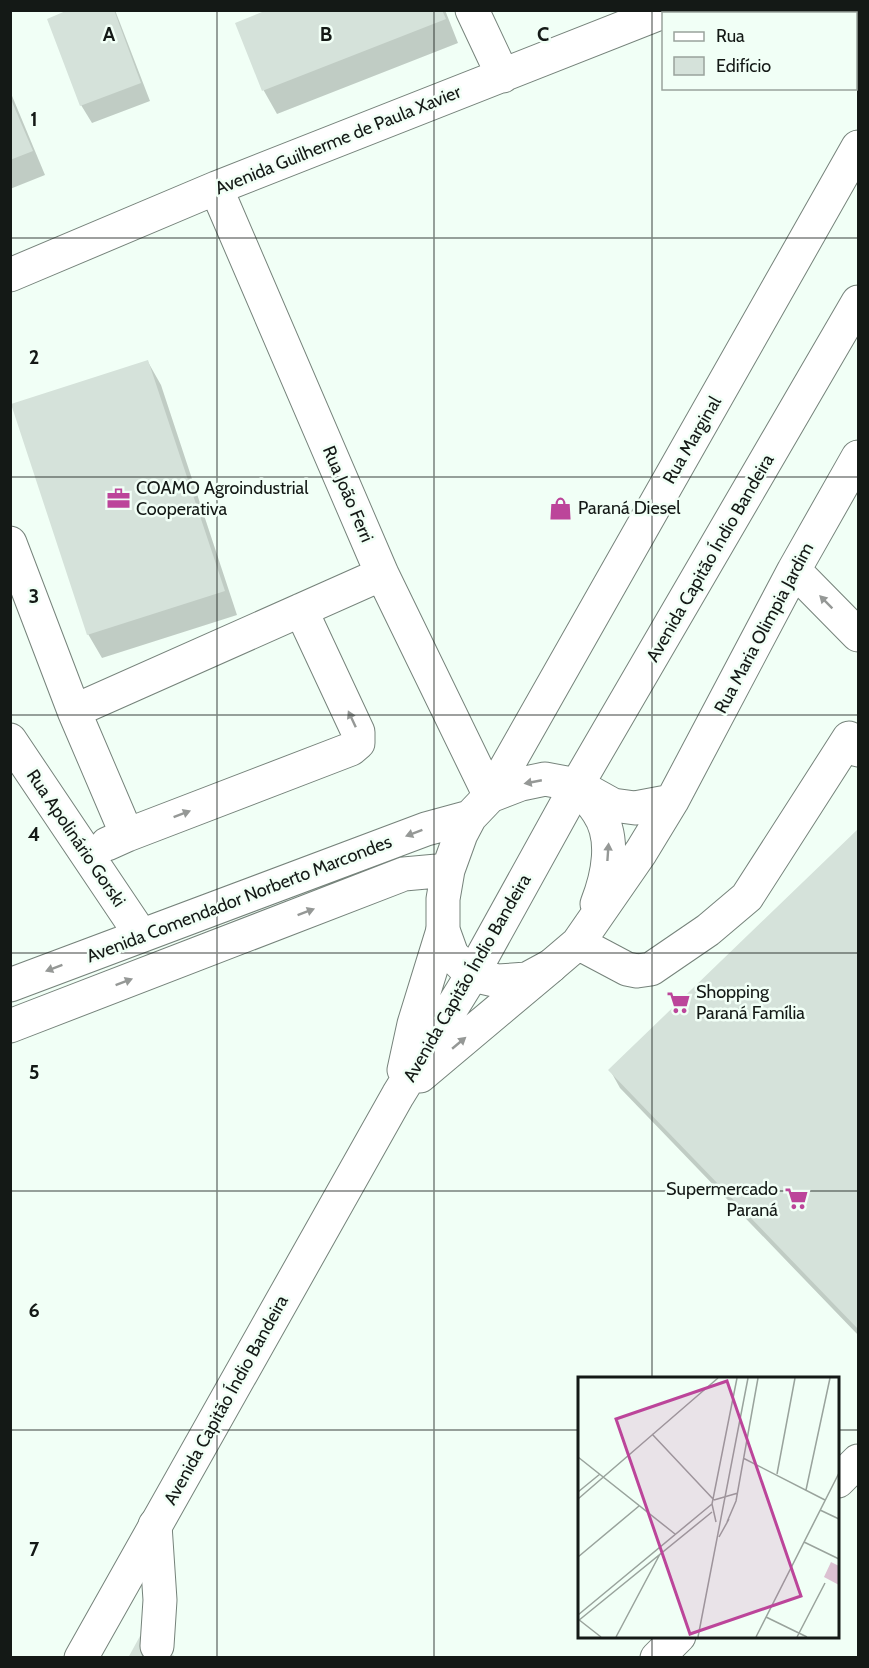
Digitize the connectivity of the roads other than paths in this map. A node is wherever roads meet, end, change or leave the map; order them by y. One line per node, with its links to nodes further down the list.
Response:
1 (472, 10): 3 (street)
2 (662, 12): 3 (street, Avenida Guilherme de Paula Xavier)
3 (503, 75): 5 (street, Avenida Guilherme de Paula Xavier)
4 (858, 147): 19 (street, Rua Marginal)
5 (216, 188): 6 (street, Avenida Guilherme de Paula Xavier); 11 (street, Rua João Ferri)
6 (10, 275)
7 (858, 302): 17 (street, Avenida Capitão Índio Bandeira)
8 (858, 457): 10 (street, Rua Maria Olimpia Jardim)
9 (10, 543): 14 (street)
10 (794, 570): 13 (street, one-way to 10); 18 (street, Rua Maria Olimpia Jardim)
11 (382, 574): 12 (street); 19 (street, Rua João Ferri)
12 (301, 610): 14 (street); 20 (street, one-way to 12)
13 (858, 635)
14 (74, 711): 20 (street)
15 (10, 740): 21 (street, Rua Apolinário Gorski)
16 (858, 750): 25 (street)
17 (577, 785): 18 (street, Avenida Comendador Norberto Marcondes); 19 (street, Avenida Comendador Norberto Marcondes, one-way to 19); 25 (street, one-way to 17); 27 (street, Avenida Capitão Índio Bandeira)
18 (672, 801): 25 (street, Rua Maria Olimpia Jardim)
19 (480, 806): 22 (street, Rua Marginal); 24 (street, Avenida Comendador Norberto Marcondes, one-way to 24)
20 (127, 835): 21 (street)
21 (86, 853): 24 (street, Rua Apolinário Gorski)
22 (448, 870): 23 (street, Rua Marginal); 29 (street, Avenida Comendador Norberto Marcondes, one-way to 22)
23 (442, 930): 27 (street); 30 (street)
24 (141, 936): 28 (street, Avenida Comendador Norberto Marcondes, one-way to 28)
25 (583, 936): 26 (street)
26 (551, 966): 27 (street); 30 (street, one-way to 26)
27 (472, 975): 30 (street, Avenida Capitão Índio Bandeira)
28 (10, 985)
29 (10, 1026)
30 (398, 1095): 33 (street, Avenida Capitão Índio Bandeira)
31 (858, 1461): 32 (street)
32 (839, 1479)
33 (155, 1525): 35 (street); 36 (street, Avenida Capitão Índio Bandeira)
34 (677, 1638): 37 (street)
35 (157, 1646)
36 (81, 1658)
37 (657, 1658)

